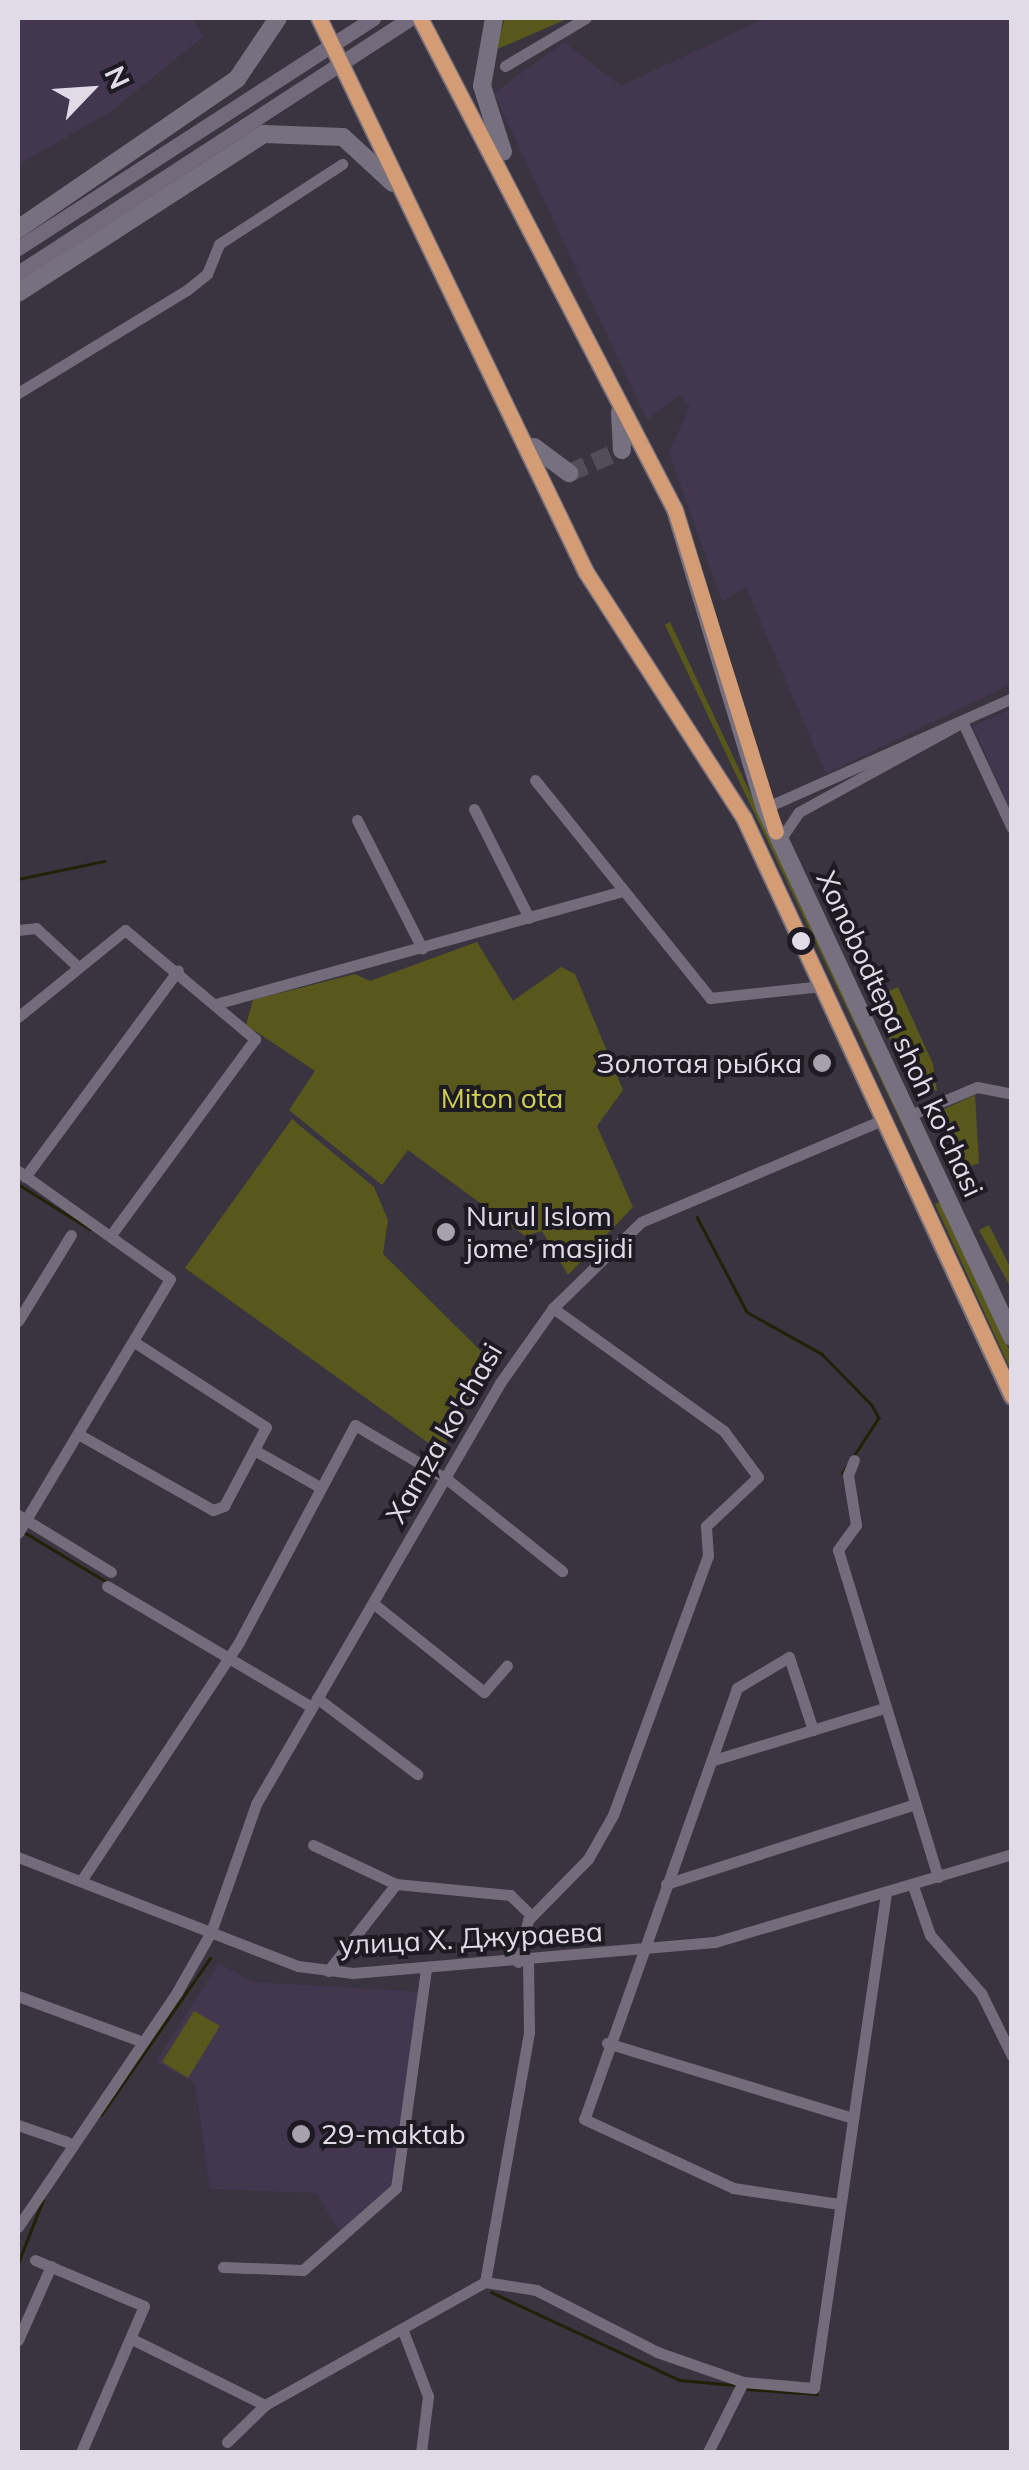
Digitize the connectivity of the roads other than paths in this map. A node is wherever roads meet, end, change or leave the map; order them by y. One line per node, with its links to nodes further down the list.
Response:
1 (278, 18): 12 (highway)
2 (319, 18): 11 (highway, Xonobodtepa shoh ko'chasi)
3 (373, 18): 13 (main road)
4 (410, 18): 14 (main road)
5 (420, 18): 9 (highway)
6 (494, 18): 9 (highway)
7 (586, 18): 8 (street)
8 (505, 66)
9 (478, 110): 16 (highway)
10 (342, 164): 17 (street)
11 (390, 164): 15 (highway); 18 (highway, Xonobodtepa shoh ko'chasi)
12 (18, 229)
13 (18, 248)
14 (18, 272)
15 (18, 294)
16 (604, 370): 19 (highway); 24 (highway, Xonobodtepa shoh ko'chasi)
17 (18, 393)
18 (520, 426): 20 (highway); 35 (highway, Xonobodtepa shoh ko'chasi)
19 (622, 450)
20 (568, 473)
21 (1012, 698): 22 (street)
22 (962, 721): 24 (street); 27 (street); 28 (street)
23 (535, 780): 29 (street)
24 (765, 808): 28 (highway, Xonobodtepa shoh ko'chasi)
25 (474, 809): 30 (street)
26 (357, 820): 32 (street)
27 (1012, 828)
28 (782, 845): 39 (highway, Xonobodtepa shoh ko'chasi)
29 (624, 891): 30 (street); 35 (street)
30 (529, 918): 32 (street)
31 (18, 930): 33 (street)
32 (422, 948): 36 (street)
33 (77, 966): 34 (street); 37 (street)
34 (178, 970): 36 (street); 41 (street)
35 (822, 986): 40 (highway, Xonobodtepa shoh ko'chasi)
36 (220, 1003): 45 (street)
37 (18, 1017)
38 (1012, 1094): 39 (street)
39 (908, 1116): 42 (highway, Xonobodtepa shoh ko'chasi)
40 (884, 1120): 43 (highway, Xonobodtepa shoh ko'chasi); 46 (street, Xamza ko'chasi)
41 (22, 1174): 45 (street)
42 (938, 1178): 43 (highway); 48 (highway, Xonobodtepa shoh ko'chasi)
43 (915, 1188): 50 (highway, Xonobodtepa shoh ko'chasi)
44 (72, 1235): 47 (street)
45 (111, 1235): 49 (street)
46 (553, 1308): 54 (street, Xamza ko'chasi); 79 (street)
47 (18, 1321)
48 (1012, 1337)
49 (134, 1342): 51 (street); 52 (street)
50 (1012, 1397)
51 (78, 1434): 52 (street); 56 (street)
52 (256, 1452): 55 (street)
53 (854, 1460): 65 (street)
54 (448, 1480): 55 (street); 58 (street); 61 (street, Xamza ko'chasi)
55 (320, 1486): 62 (street)
56 (22, 1518): 57 (street); 59 (street)
57 (18, 1533)
58 (562, 1571)
59 (111, 1572)
60 (107, 1586): 62 (street)
61 (374, 1604): 63 (street); 64 (street, Xamza ko'chasi)
62 (227, 1655): 64 (street); 74 (street)
63 (507, 1666)
64 (314, 1703): 68 (street); 80 (street, Xamza ko'chasi)
65 (884, 1708): 66 (street); 69 (street)
66 (813, 1730): 67 (street); 67 (street)
67 (714, 1760): 76 (street)
68 (417, 1774)
69 (916, 1804): 73 (street); 76 (street)
70 (312, 1844): 75 (street)
71 (1012, 1854): 73 (street, улица Х. Джураева)
72 (18, 1858): 74 (street, улица Х. Джураева)
73 (938, 1877): 77 (street, улица Х. Джураева)
74 (80, 1881): 80 (street, улица Х. Джураева)
75 (396, 1884): 79 (street); 84 (street)
76 (666, 1884): 81 (street)
77 (913, 1886): 78 (street, улица Х. Джураева); 88 (street)
78 (886, 1893): 81 (street, улица Х. Джураева); 89 (street)
79 (532, 1916): 82 (street)
80 (212, 1932): 84 (street, улица Х. Джураева); 86 (street, Xamza ko'chasi)
81 (637, 1954): 82 (street, улица Х. Джураева); 87 (street)
82 (523, 1962): 83 (street, улица Х. Джураева); 97 (street)
83 (426, 1970): 84 (street, улица Х. Джураева); 96 (street)
84 (328, 1971)
85 (18, 1996): 86 (street)
86 (140, 2041): 91 (street, Xamza ko'chasi)
87 (606, 2042): 89 (street); 92 (street)
88 (1012, 2056)
89 (852, 2118): 92 (street)
90 (18, 2125): 91 (street)
91 (67, 2142): 93 (street, Xamza ko'chasi)
92 (839, 2204): 101 (street)
93 (18, 2226)
94 (35, 2260): 95 (street)
95 (52, 2266): 99 (street); 100 (street)
96 (223, 2267)
97 (485, 2282): 98 (street); 101 (street)
98 (403, 2331): 102 (street); 105 (street)
99 (18, 2340)
100 (134, 2340): 102 (street); 104 (street)
101 (741, 2387): 106 (street)
102 (265, 2405): 103 (street)
103 (227, 2442)
104 (81, 2452)
105 (421, 2452)
106 (708, 2452)

